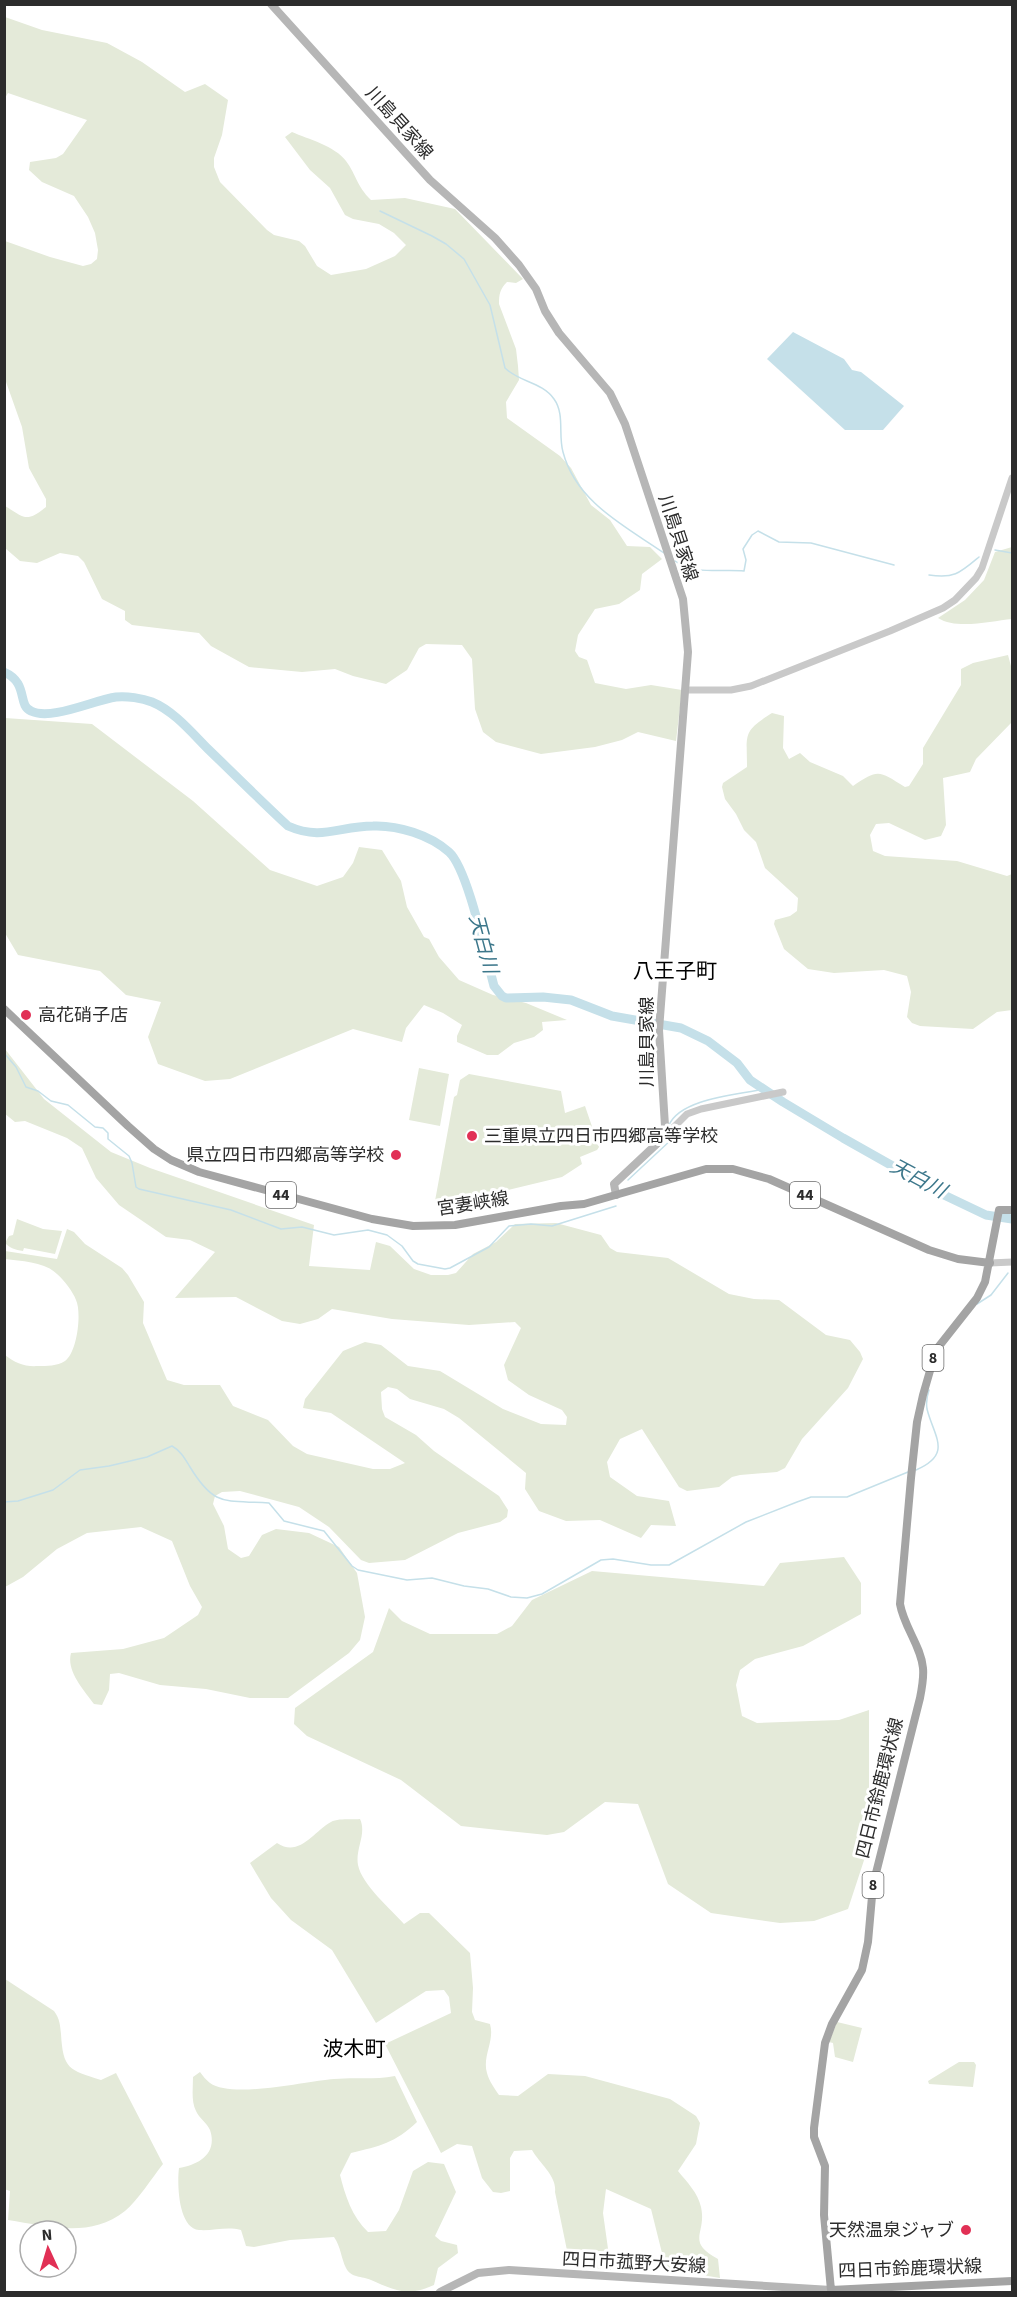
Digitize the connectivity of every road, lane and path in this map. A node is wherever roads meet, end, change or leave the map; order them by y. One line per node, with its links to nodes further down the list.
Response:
1 (271, 4): 3 (main road, 川島貝家線)
2 (1012, 478): 3 (street)
3 (685, 690): 6 (main road, 川島貝家線)
4 (4, 1009): 7 (main road, 宮妻峡線 / 44)
5 (783, 1092): 6 (street)
6 (662, 1139): 7 (main road)
7 (616, 1195): 10 (main road, 宮妻峡線 / 44)
8 (1012, 1210): 10 (main road, 四日市鈴鹿環状線 / 8)
9 (1012, 1262): 10 (street)
10 (990, 1263): 12 (main road, 四日市鈴鹿環状線 / 8)
11 (1012, 2281): 12 (main road, 四日市鈴鹿環状線)
12 (831, 2291): 13 (main road, 四日市菰野大安線)
13 (440, 2292)

